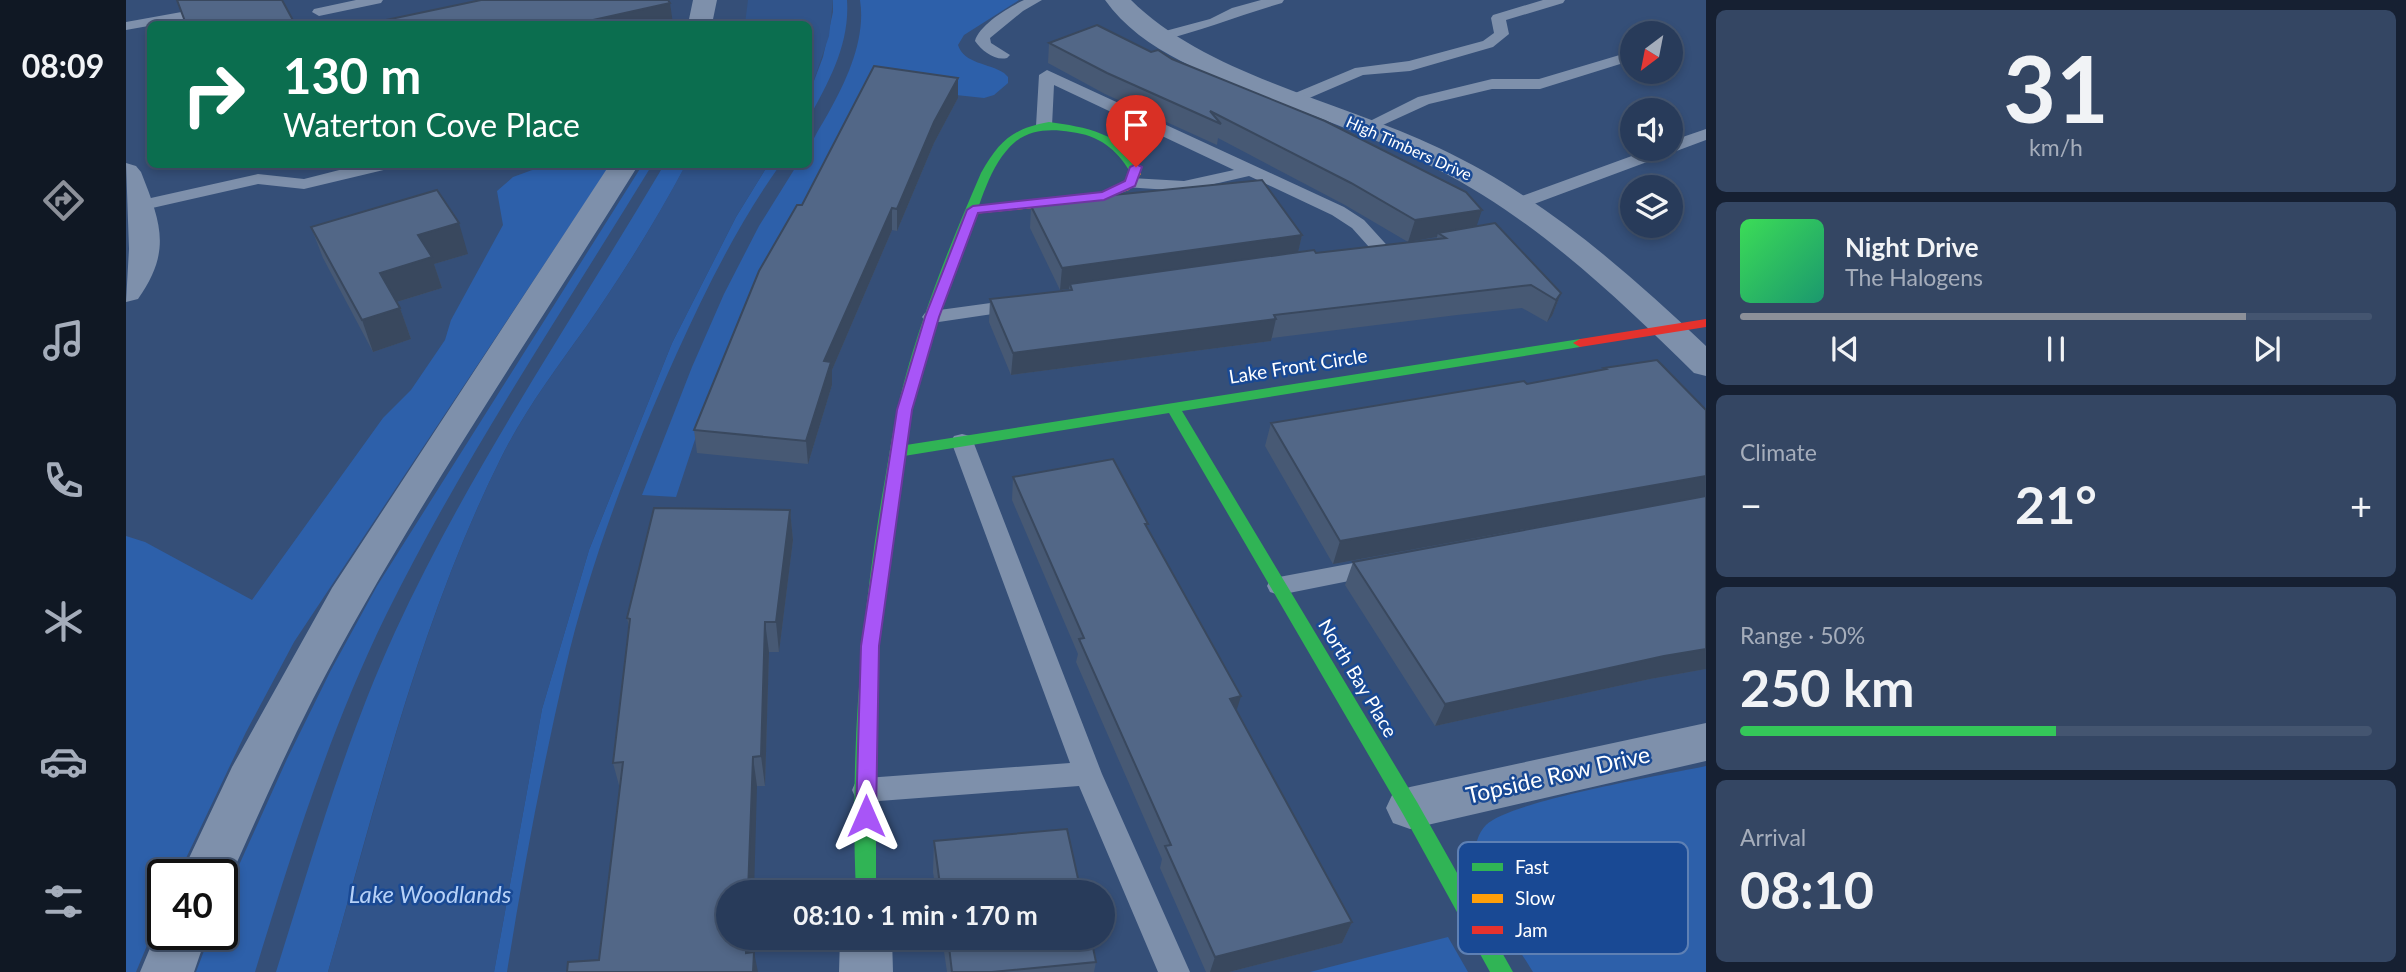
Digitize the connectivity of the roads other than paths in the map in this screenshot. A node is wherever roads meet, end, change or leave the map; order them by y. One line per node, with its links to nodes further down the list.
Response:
1 (272, 0): 9 (lane)
2 (376, 0): 8 (lane)
3 (705, 0): 10 (street)
4 (1035, 0): 14 (lane)
5 (1117, 0): 13 (street, High Timbers Drive)
6 (1278, 0): 13 (lane)
7 (1558, 0): 16 (lane)
8 (318, 14)
9 (154, 21)
10 (702, 21)
11 (147, 22): 12 (lane)
12 (126, 26)
13 (1159, 37): 16 (street, High Timbers Drive)
14 (1003, 55)
15 (1620, 59): 18 (lane)
16 (1294, 99): 18 (street, High Timbers Drive)
17 (1044, 126): 24 (lane); 26 (street); 29 (street)
18 (1366, 127): 27 (street, High Timbers Drive)
19 (1706, 134): 20 (lane)
20 (1683, 143)
21 (1634, 161): 27 (lane)
22 (370, 168): 28 (lane)
23 (622, 168): 48 (street)
24 (1250, 170): 26 (lane); 31 (lane)
25 (126, 172): 28 (street)
26 (1131, 183): 29 (street)
27 (1517, 204): 37 (street, High Timbers Drive)
28 (139, 206): 33 (street)
29 (973, 210): 35 (street)
30 (1409, 250): 31 (lane)
31 (1385, 253): 32 (lane)
32 (1358, 257)
33 (126, 292)
34 (1042, 302): 35 (lane)
35 (932, 317): 41 (street)
36 (1706, 323): 37 (street, Lake Front Circle)
37 (1669, 328): 38 (street, High Timbers Drive); 39 (street, Lake Front Circle)
38 (1706, 365)
39 (1173, 408): 40 (street, Lake Front Circle); 43 (street, North Bay Place)
40 (962, 441): 41 (street, Lake Front Circle); 45 (lane)
41 (897, 452): 46 (street)
42 (1396, 564): 43 (lane)
43 (1279, 586): 47 (street, North Bay Place)
44 (1706, 742): 47 (street, Topside Row Drive)
45 (1088, 774): 46 (lane); 56 (lane)
46 (866, 790): 49 (street)
47 (1410, 808): 50 (street, North Bay Place)
48 (213, 859)
49 (866, 880)
50 (1458, 894)
51 (175, 950): 54 (street)
52 (866, 950): 55 (street)
53 (1492, 954): 57 (street, North Bay Place)
54 (167, 972)
55 (866, 972)
56 (1174, 972)
57 (1502, 972)

